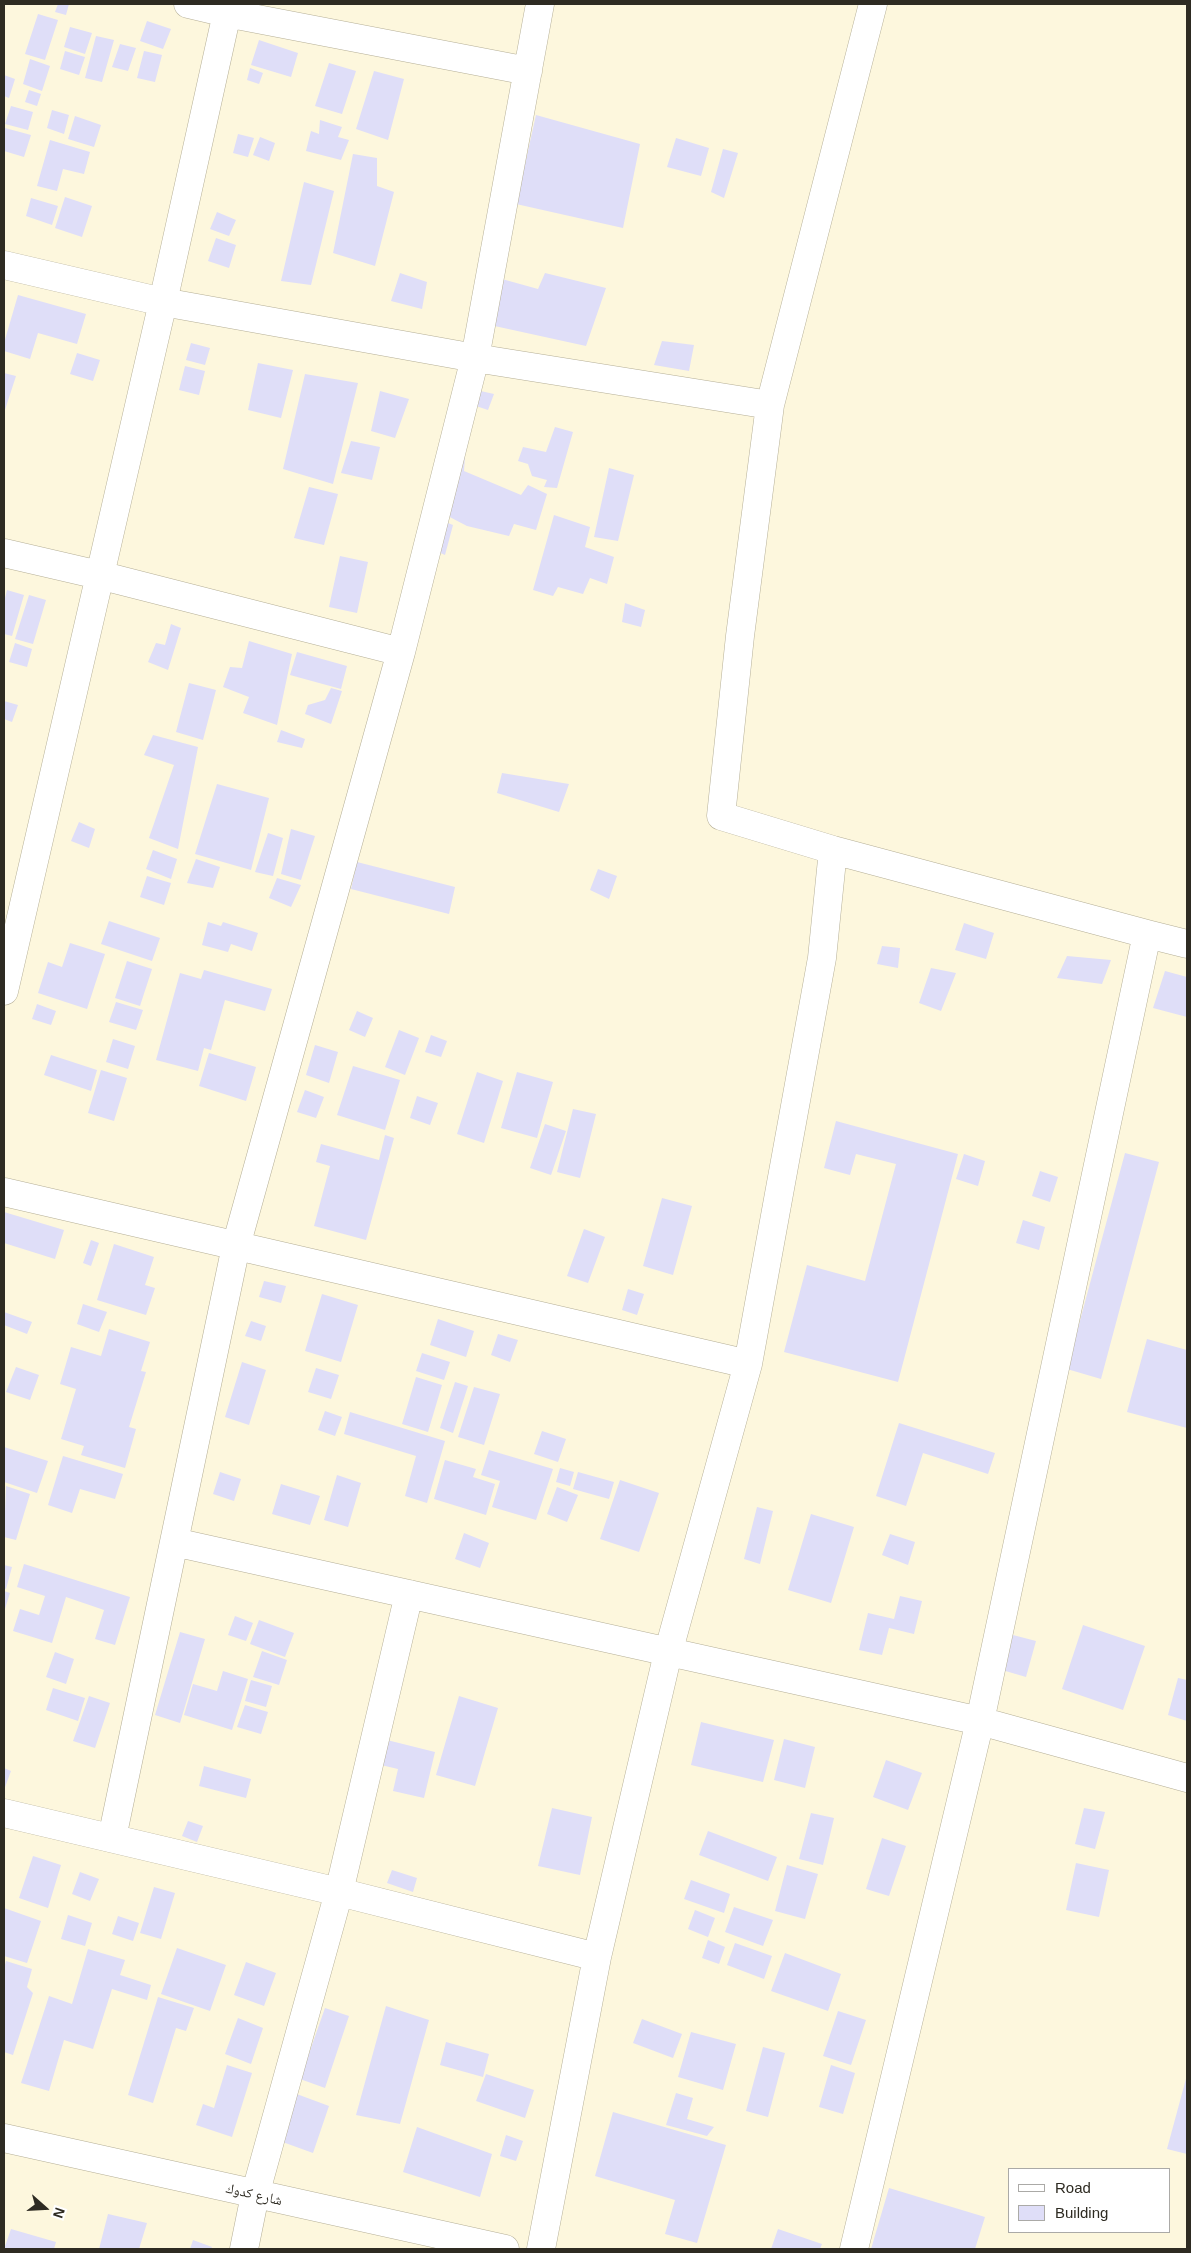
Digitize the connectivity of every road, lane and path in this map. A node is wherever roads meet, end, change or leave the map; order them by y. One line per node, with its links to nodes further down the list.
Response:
1 (188, 4): 4 (street)
2 (540, 4): 5 (street)
3 (873, 4): 9 (street)
4 (227, 8): 5 (street); 7 (street)
5 (528, 70): 8 (street)
6 (4, 265): 7 (street)
7 (164, 302): 8 (street); 11 (street)
8 (475, 358): 9 (street); 12 (street)
9 (770, 405): 13 (street)
10 (4, 553): 11 (street)
11 (99, 575): 12 (street); 16 (street)
12 (401, 652): 18 (street)
13 (833, 850): 14 (street); 19 (street)
14 (1147, 934): 15 (street); 23 (street)
15 (1187, 944)
16 (4, 991)
17 (4, 1192): 18 (street)
18 (236, 1246): 19 (street); 20 (street)
19 (748, 1364): 22 (street)
20 (174, 1542): 21 (street); 26 (street)
21 (409, 1594): 22 (street); 27 (street)
22 (668, 1653): 23 (street); 28 (street)
23 (980, 1721): 24 (street); 34 (street)
24 (1187, 1778)
25 (4, 1813): 26 (street)
26 (112, 1838): 27 (street)
27 (339, 1892): 28 (street); 30 (street)
28 (597, 1957): 33 (street)
29 (4, 2138): 30 (street, شارع كدوك)
30 (256, 2195): 31 (street); 32 (street, شارع كدوك)
31 (244, 2249)
32 (504, 2249)
33 (541, 2249)
34 (854, 2249)

